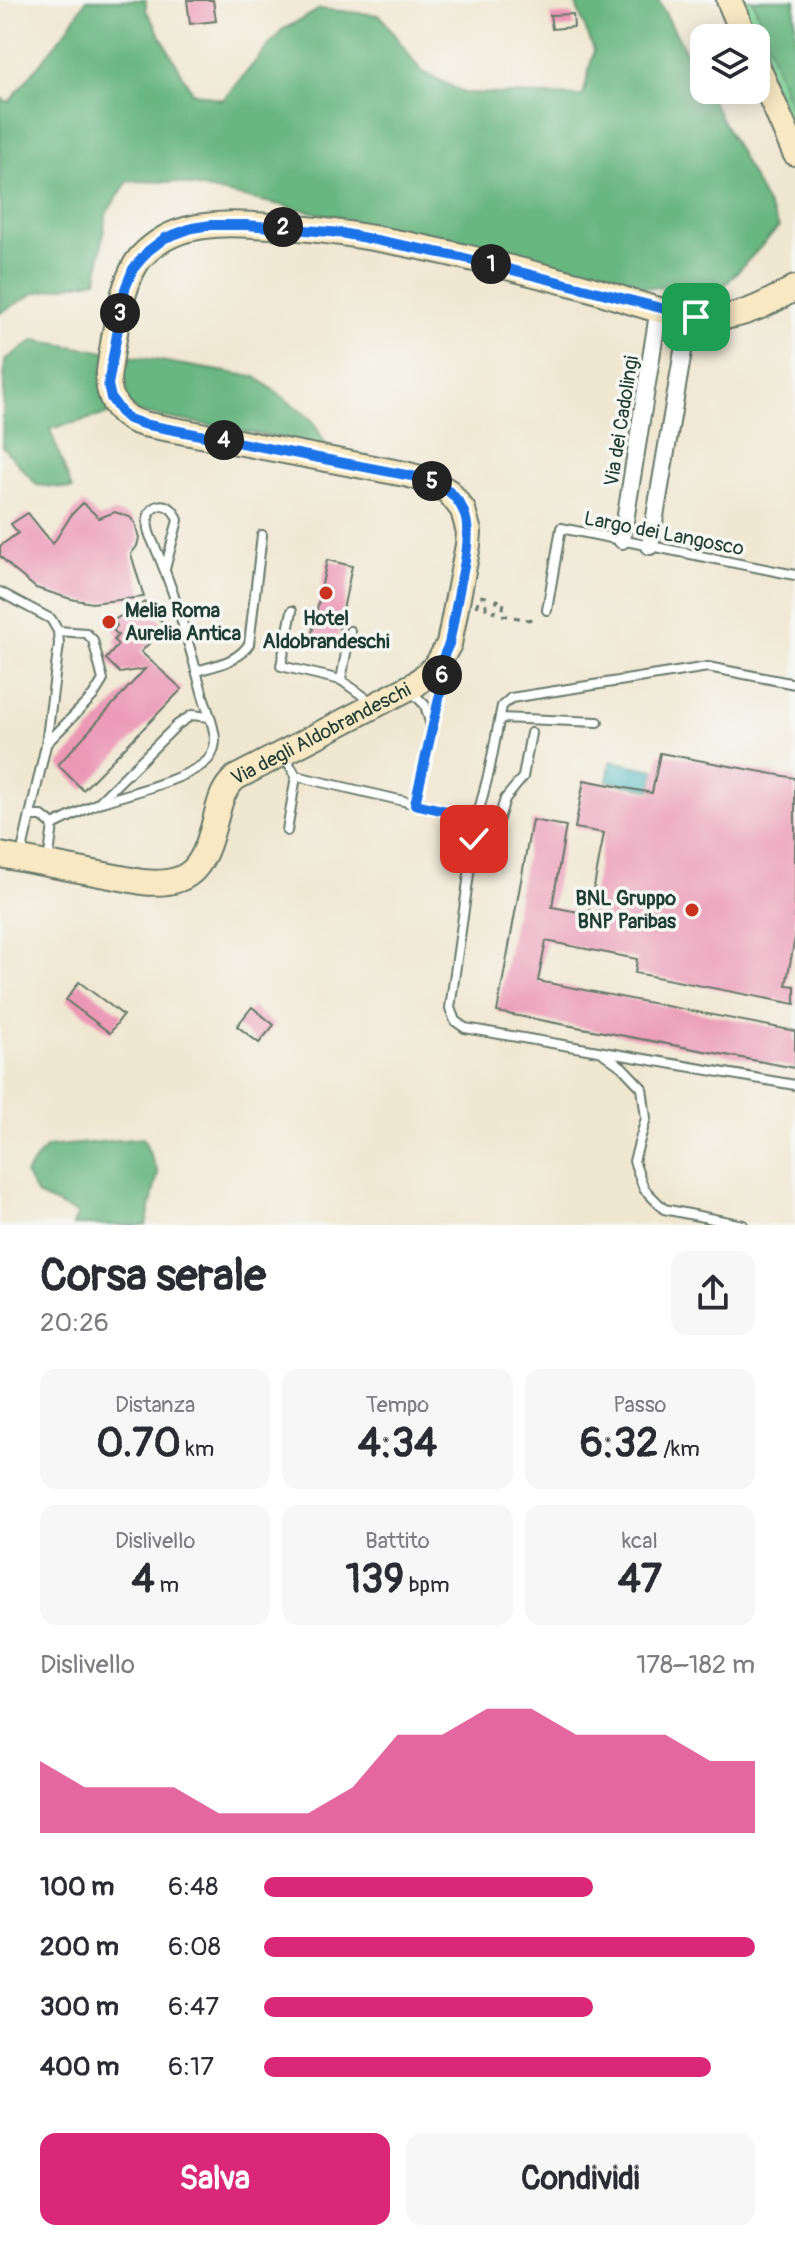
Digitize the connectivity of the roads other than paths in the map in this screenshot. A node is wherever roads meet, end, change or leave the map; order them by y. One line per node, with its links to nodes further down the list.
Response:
1 (729, 0): 2 (street)
2 (739, 24)
3 (770, 95): 4 (street)
4 (795, 153)
5 (795, 288): 8 (street)
6 (659, 308): 9 (street); 11 (street, Via dei Cadolingi); 20 (street)
7 (795, 310): 8 (street)
8 (742, 314): 9 (street)
9 (689, 316): 12 (street)
10 (262, 535): 21 (lane)
11 (622, 540): 12 (lane, Largo dei Langosco); 16 (lane, Largo dei Langosco)
12 (650, 546): 14 (lane, Largo dei Langosco)
13 (165, 569): 13 (lane); 21 (lane)
14 (795, 575)
15 (0, 592): 18 (lane)
16 (547, 610)
17 (292, 611): 22 (lane)
18 (58, 631): 31 (lane); 31 (lane)
19 (350, 631): 22 (lane)
20 (444, 655): 24 (street, Via degli Aldobrandeschi); 29 (lane)
21 (196, 671): 26 (lane)
22 (341, 680): 25 (lane)
23 (795, 684): 27 (lane)
24 (408, 688): 25 (street, Via degli Aldobrandeschi); 29 (lane)
25 (377, 705): 32 (street, Via degli Aldobrandeschi)
26 (209, 717): 34 (lane); 34 (lane)
27 (500, 718): 28 (lane); 37 (lane)
28 (598, 722)
29 (431, 726): 35 (lane)
30 (531, 733): 40 (lane)
31 (46, 745): 36 (lane)
32 (283, 753): 33 (lane); 42 (street, Via degli Aldobrandeschi)
33 (296, 776): 35 (lane); 39 (lane)
34 (98, 803): 38 (lane)
35 (415, 804): 37 (lane)
36 (31, 816): 38 (lane); 41 (lane)
37 (477, 818): 40 (lane)
38 (53, 825): 42 (lane)
39 (287, 831)
40 (474, 839): 43 (lane)
41 (10, 857): 42 (street, Via degli Aldobrandeschi)
42 (48, 864)
43 (600, 1051): 44 (lane); 45 (lane)
44 (795, 1085)
45 (743, 1225)

